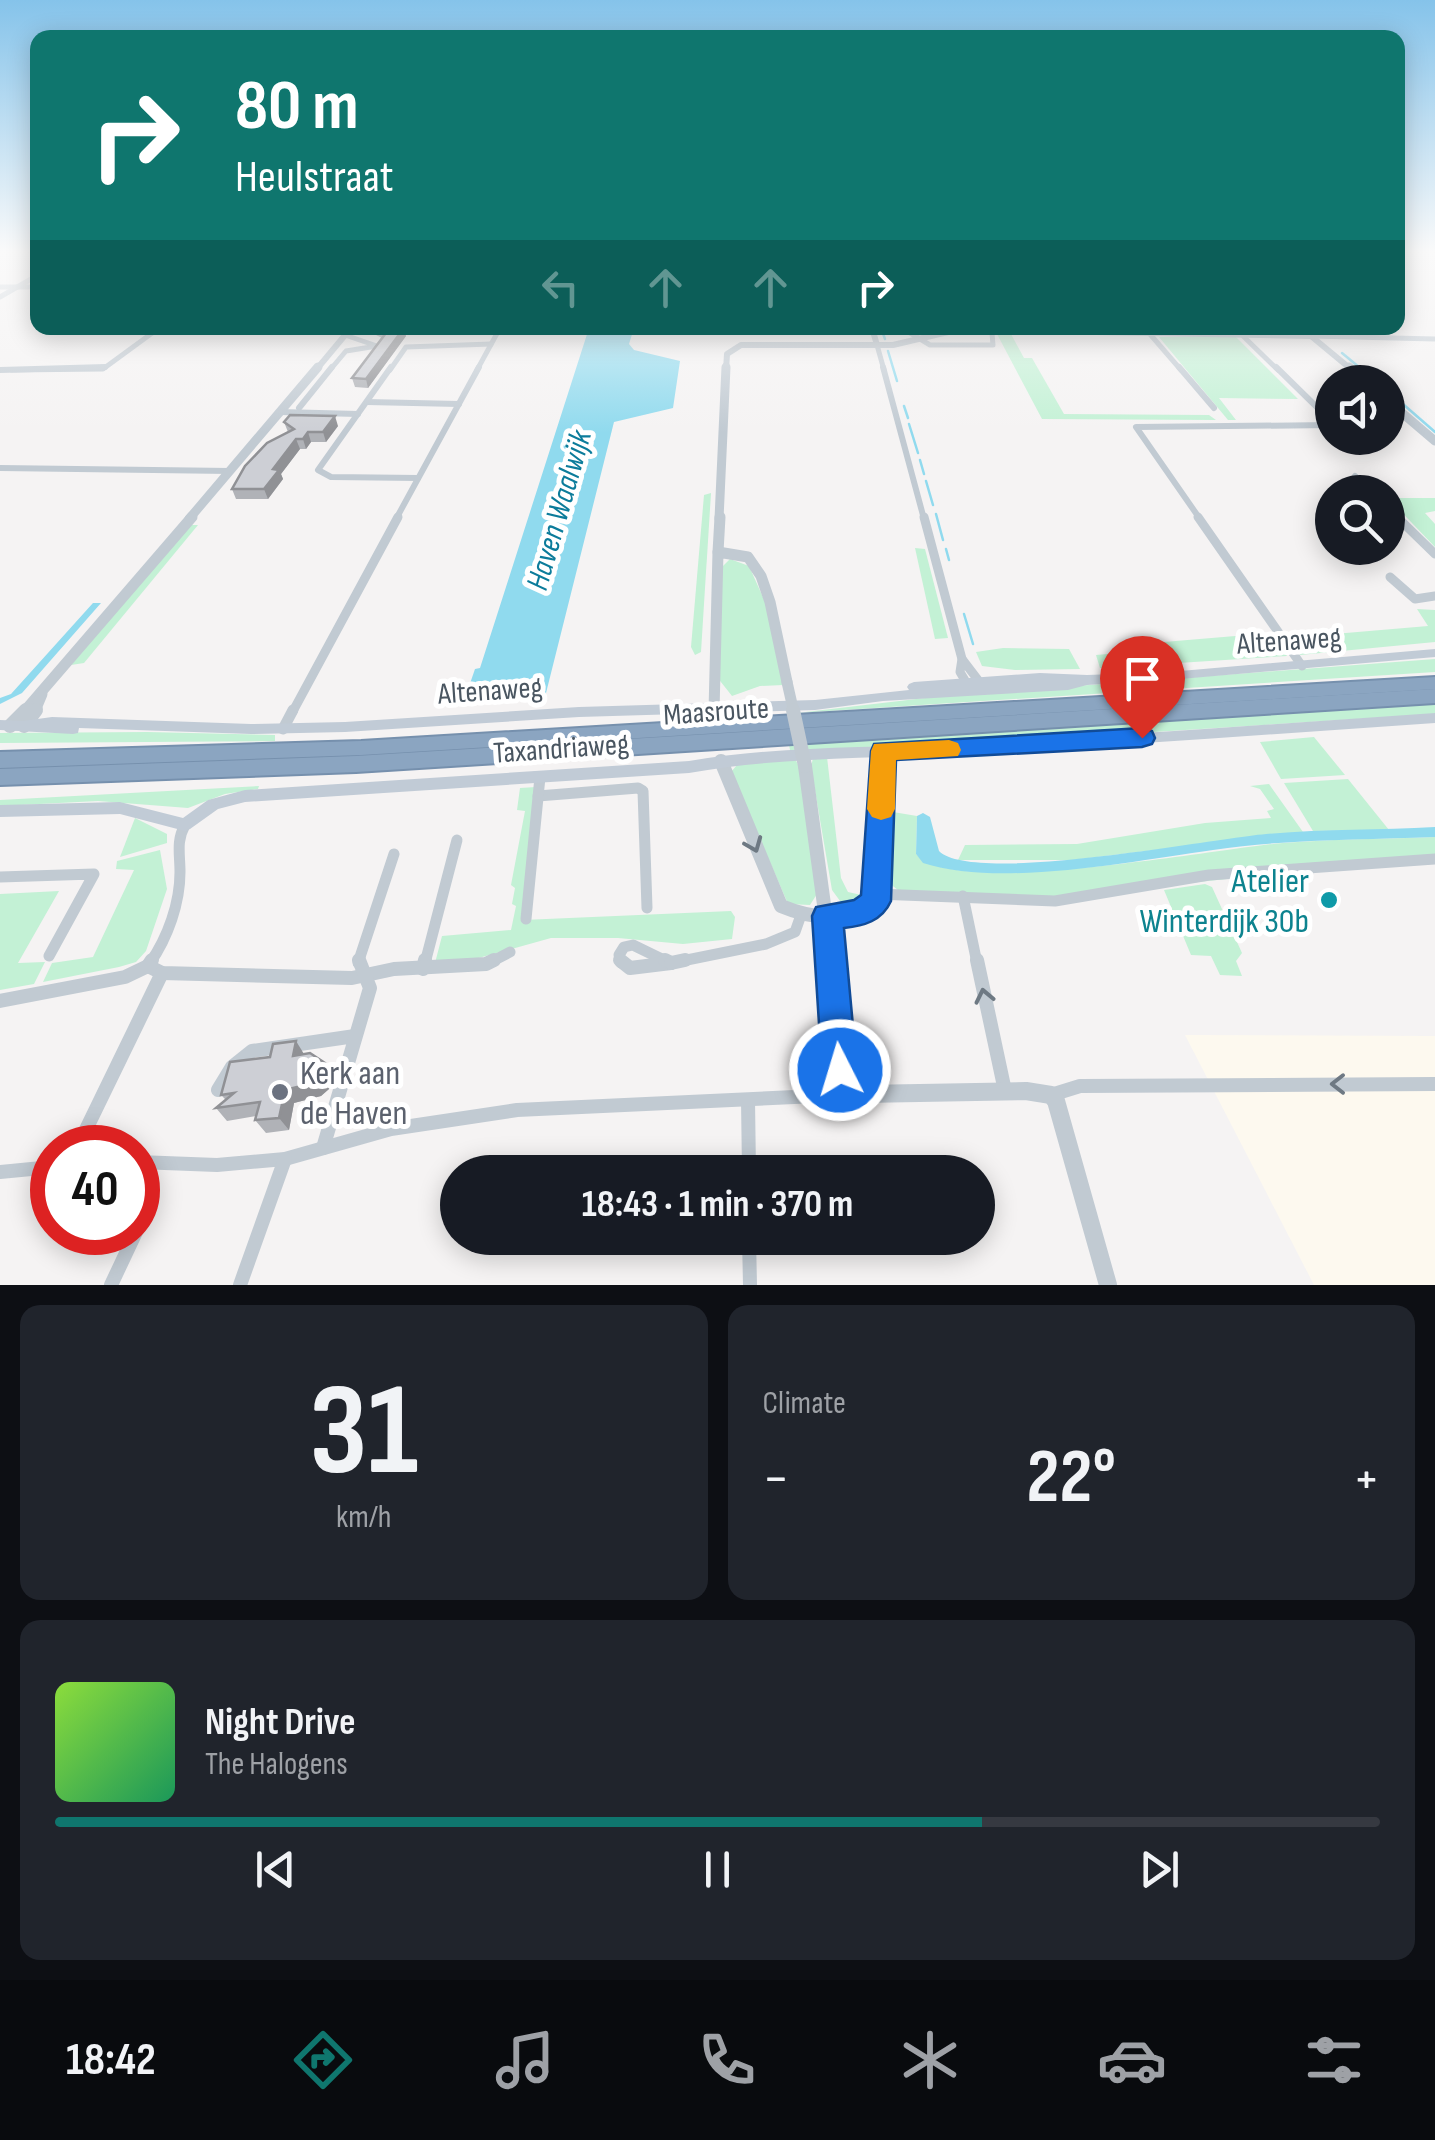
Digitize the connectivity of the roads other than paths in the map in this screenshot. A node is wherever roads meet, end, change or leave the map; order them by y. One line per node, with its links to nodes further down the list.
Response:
1 (150, 335): 17 (street)
2 (345, 335): 24 (street)
3 (356, 335): 21 (street)
4 (496, 335): 14 (street)
5 (874, 335): 15 (street)
6 (912, 335): 13 (street)
7 (938, 335): 13 (street)
8 (992, 335): 13 (street)
9 (1152, 335): 23 (street)
10 (1242, 335): 11 (street); 20 (street)
11 (1312, 336): 12 (street); 16 (street)
12 (1435, 339)
13 (920, 340): 15 (street)
14 (491, 344): 18 (street); 19 (street)
15 (877, 345): 33 (street); 40 (street)
16 (1346, 365)
17 (0, 370)
18 (367, 402): 19 (street); 25 (street)
19 (459, 404): 31 (street)
20 (1315, 406)
21 (299, 408): 22 (street); 24 (street)
22 (327, 408)
23 (1214, 408)
24 (282, 410): 25 (street); 30 (street)
25 (358, 414): 31 (street)
26 (1405, 415): 28 (street)
27 (1315, 423): 38 (street)
28 (1435, 441)
29 (0, 468): 30 (street)
30 (230, 470): 44 (street)
31 (418, 478): 45 (street)
32 (1405, 525): 34 (street)
33 (718, 552): 42 (street); 64 (street, bridge)
34 (1435, 554)
35 (1390, 577): 36 (street)
36 (1435, 596)
37 (1435, 653): 38 (main road, Altenaweg)
38 (1302, 666): 40 (main road, Altenaweg)
39 (1435, 683): 47 (highway, Maasroute)
40 (971, 684): 42 (main road, Altenaweg)
41 (1435, 696): 49 (highway, Maasroute)
42 (714, 710): 45 (main road, Altenaweg)
43 (1435, 718): 46 (main road, Taxandriaweg)
44 (11, 726): 45 (main road, Altenaweg)
45 (283, 729)
46 (884, 751): 48 (main road, Taxandriaweg); 60 (street)
47 (0, 760)
48 (720, 761): 50 (main road, Taxandriaweg); 63 (street, one-way to 63)
49 (172, 772): 51 (highway, Maasroute); 52 (highway)
50 (540, 776): 53 (street); 55 (main road, Taxandriaweg)
51 (0, 778)
52 (0, 788)
53 (538, 796): 62 (street, Taxandriaweg); 65 (street)
54 (0, 811): 55 (main road)
55 (185, 825): 70 (street)
56 (458, 840): 69 (street)
57 (394, 854): 71 (street)
58 (1435, 860): 61 (street)
59 (0, 876): 67 (street)
60 (878, 894): 61 (street); 64 (street)
61 (962, 896): 77 (street, one-way to 61)
62 (647, 908)
63 (802, 915): 64 (street); 68 (street)
64 (827, 916): 75 (street)
65 (526, 919)
66 (510, 952): 69 (street)
67 (49, 956)
68 (670, 963)
69 (423, 969): 71 (street)
70 (155, 970): 71 (street); 72 (street); 80 (street)
71 (364, 975): 73 (street)
72 (0, 1001)
73 (355, 1036): 76 (street); 81 (street)
74 (1435, 1084): 78 (street, one-way to 78)
75 (849, 1087): 77 (street); 79 (street)
76 (218, 1090)
77 (1005, 1091): 78 (street)
78 (1051, 1095): 92 (street)
79 (748, 1100): 81 (street); 82 (street)
80 (87, 1125)
81 (323, 1148): 83 (street)
82 (748, 1155)
83 (285, 1159): 84 (street); 90 (street)
84 (160, 1163)
85 (30, 1169): 86 (street)
86 (0, 1172)
87 (125, 1255): 89 (street)
88 (750, 1255): 91 (street)
89 (111, 1285)
90 (240, 1285)
91 (750, 1285)
92 (1108, 1285)

